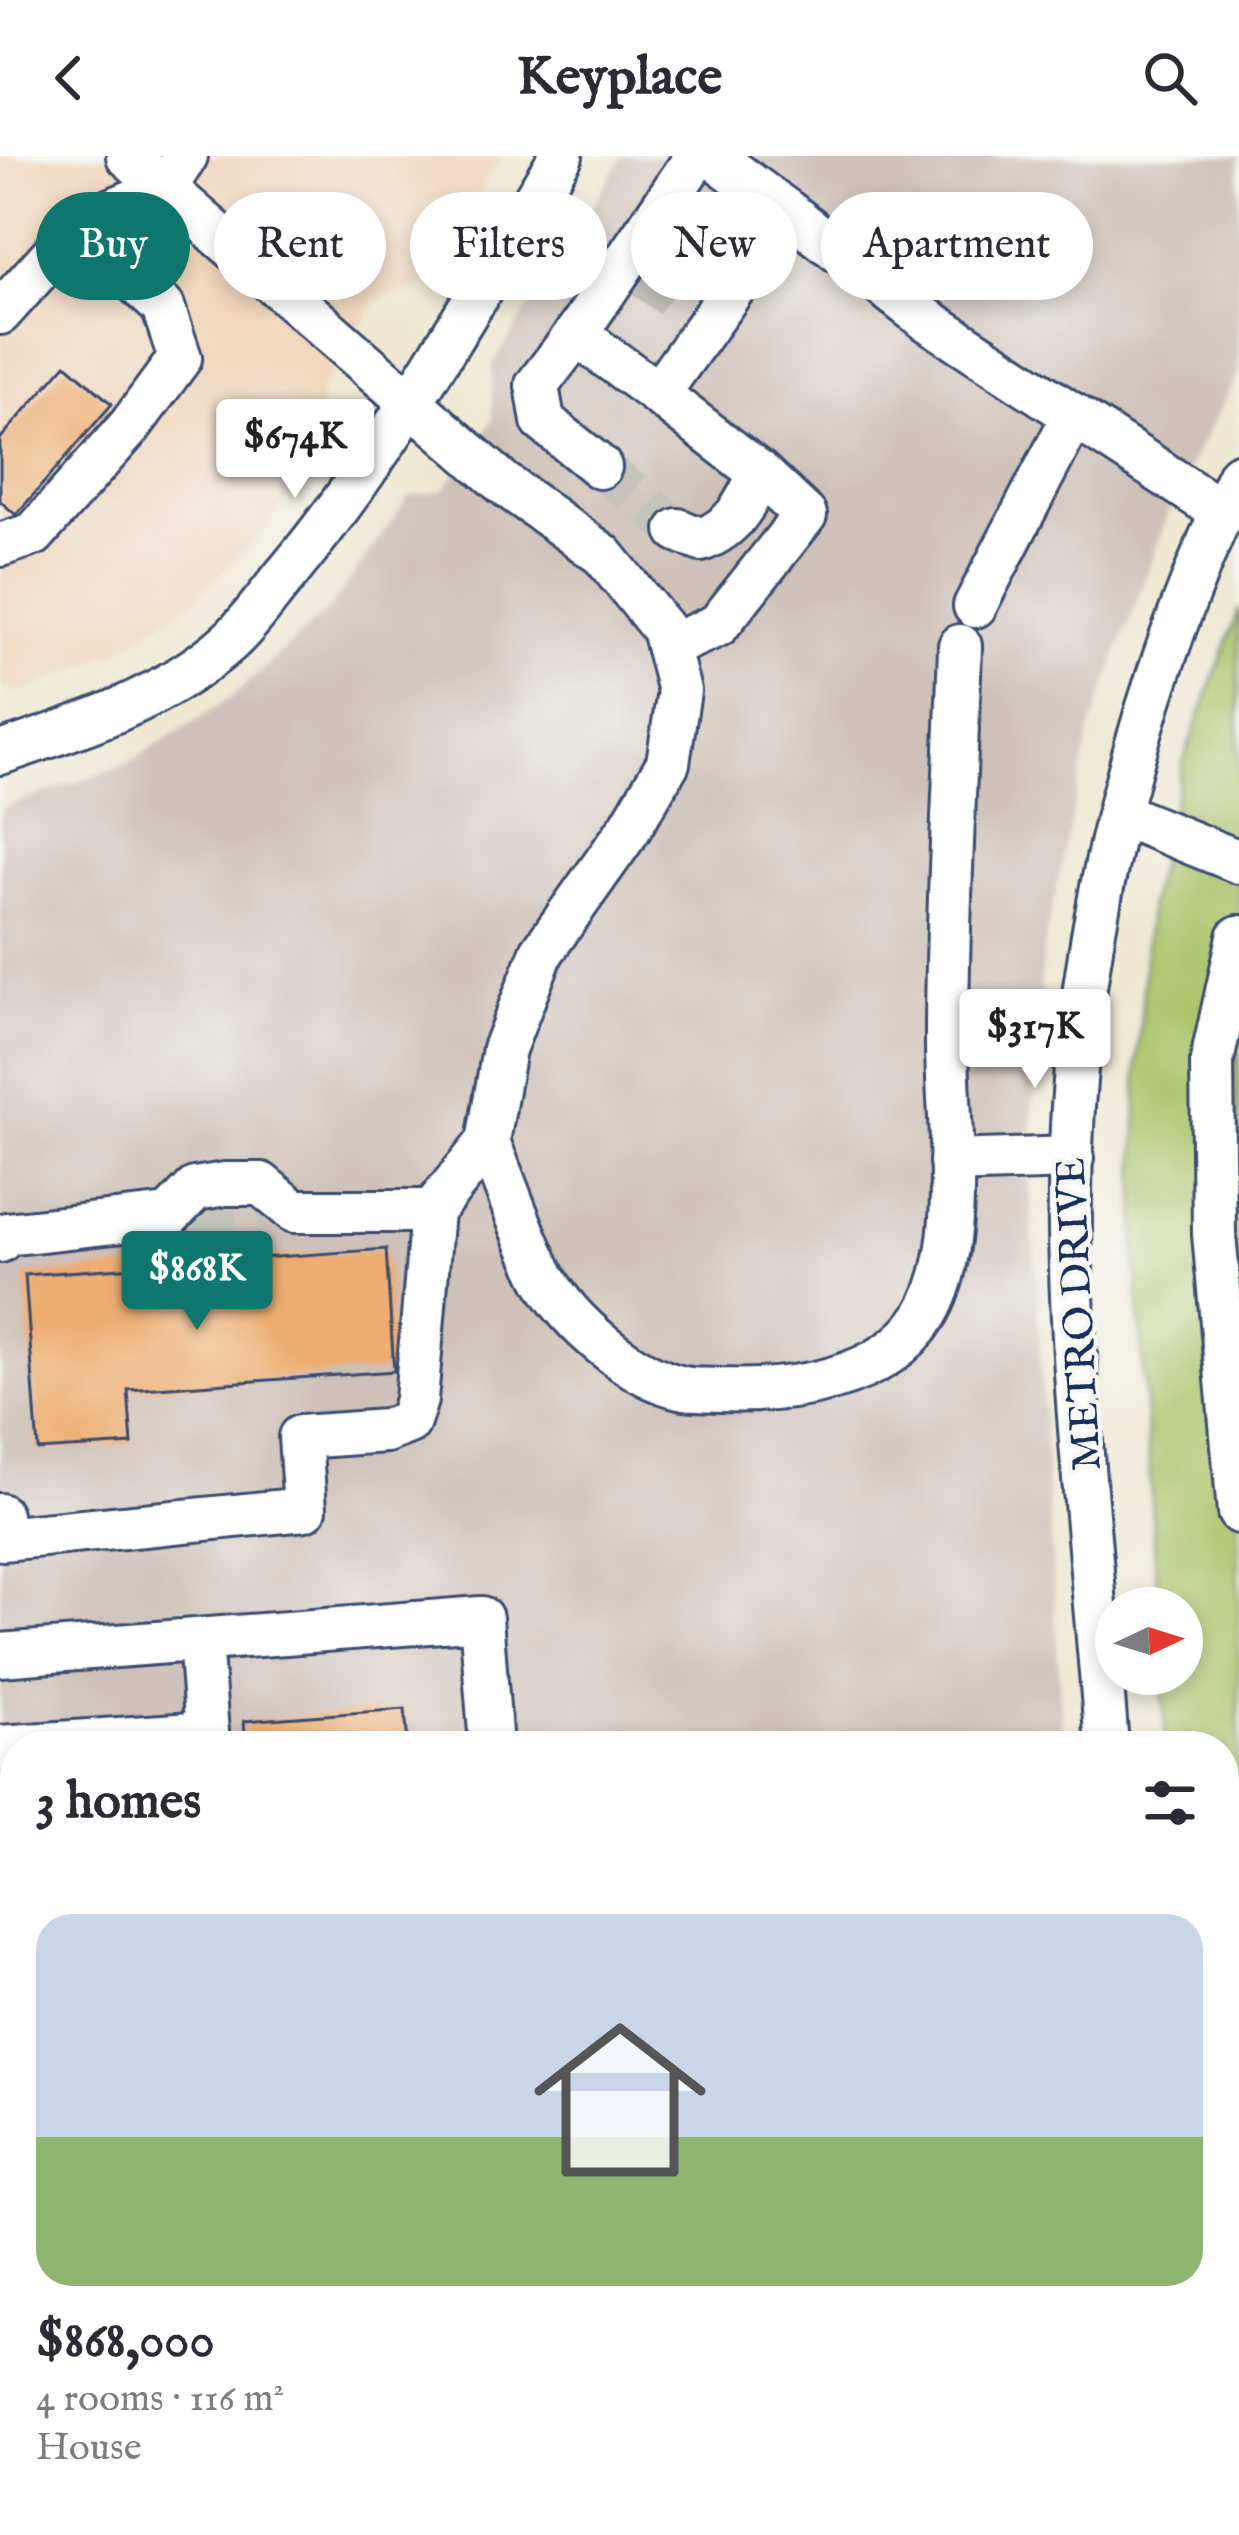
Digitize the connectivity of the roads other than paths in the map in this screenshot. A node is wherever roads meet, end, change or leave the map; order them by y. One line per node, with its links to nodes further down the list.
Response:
1 (128, 156): 5 (street)
2 (561, 156): 15 (street)
3 (697, 156): 13 (street)
4 (712, 156): 7 (street)
5 (176, 172): 6 (street); 15 (street)
6 (139, 192)
7 (761, 192)
8 (797, 219): 16 (street)
9 (36, 273): 12 (street)
10 (155, 300): 21 (street)
11 (707, 300): 14 (street)
12 (0, 313)
13 (576, 334): 14 (street); 17 (street)
14 (658, 394): 18 (street)
15 (412, 401): 22 (street); 23 (street)
16 (1073, 415): 19 (street); 29 (street)
17 (600, 467)
18 (760, 473): 20 (street); 22 (street)
19 (1230, 493): 24 (street, METRO DRIVE)
20 (678, 530)
21 (0, 545)
22 (668, 647): 27 (street)
23 (0, 753)
24 (1120, 814): 25 (street); 28 (street, METRO DRIVE)
25 (1239, 862)
26 (1239, 937): 32 (street)
27 (488, 1142): 29 (street); 30 (street)
28 (1072, 1158): 29 (street); 38 (street, METRO DRIVE)
29 (951, 1162)
30 (432, 1211): 31 (street); 33 (street)
31 (0, 1241)
32 (1239, 1512)
33 (0, 1515)
34 (200, 1640): 35 (street); 36 (street); 37 (street)
35 (0, 1655)
36 (206, 1731)
37 (490, 1731)
38 (1106, 1731)

